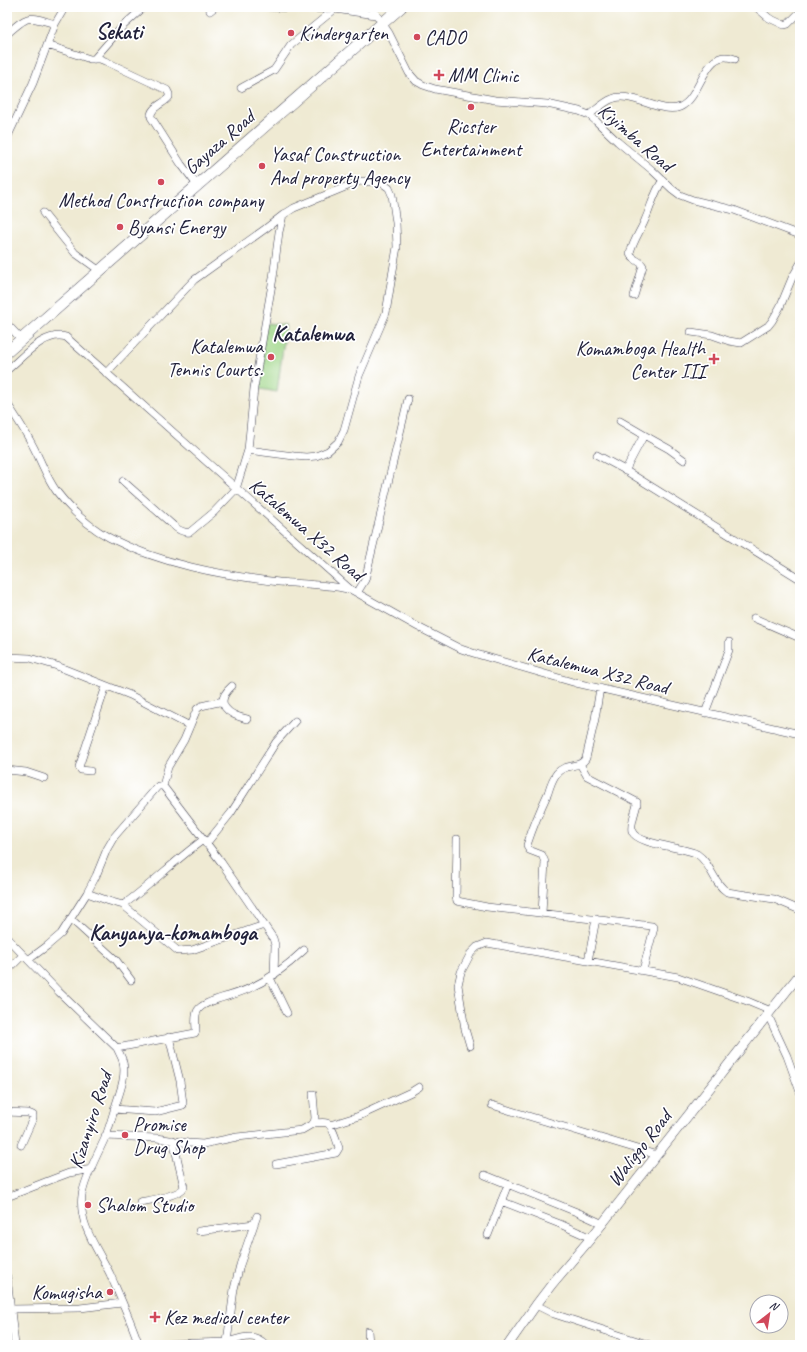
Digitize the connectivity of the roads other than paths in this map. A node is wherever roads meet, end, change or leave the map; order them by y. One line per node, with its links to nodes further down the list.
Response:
1 (65, 7): 11 (street)
2 (144, 7): 14 (street)
3 (266, 7): 7 (street)
4 (371, 7): 10 (street, Kiyimba Road)
5 (401, 7): 10 (main road, Gayaza Road)
6 (756, 7): 9 (street)
7 (277, 8): 8 (street)
8 (335, 9): 10 (street); 16 (street)
9 (800, 12)
10 (379, 19): 17 (street, Kiyimba Road); 20 (main road, Gayaza Road)
11 (55, 24): 12 (street); 13 (street)
12 (7, 34)
13 (47, 45): 14 (street); 18 (street)
14 (94, 59): 20 (street)
15 (735, 60): 17 (street)
16 (241, 88)
17 (590, 116): 19 (street, Kiyimba Road)
18 (7, 138)
19 (663, 180): 23 (street, Kiyimba Road); 26 (street)
20 (197, 185): 25 (main road, Gayaza Road)
21 (43, 213): 25 (street)
22 (283, 215): 32 (street); 37 (street); 37 (street)
23 (800, 235)
24 (800, 264): 28 (street)
25 (100, 271): 29 (main road, Gayaza Road)
26 (634, 296)
27 (7, 324): 29 (street)
28 (691, 332)
29 (22, 340): 30 (main road, Gayaza Road)
30 (7, 352)
31 (7, 370): 32 (street, Katalemwa X32 Road)
32 (106, 373): 42 (street, Katalemwa X32 Road)
33 (408, 399): 45 (street)
34 (7, 403): 44 (street)
35 (620, 422): 36 (street)
36 (644, 435): 39 (street); 40 (street)
37 (248, 450): 42 (street)
38 (597, 455): 40 (street)
39 (684, 460)
40 (625, 471): 43 (street)
41 (123, 481): 42 (street)
42 (236, 489): 44 (street, Katalemwa X32 Road)
43 (800, 579)
44 (350, 590): 45 (street, Katalemwa X32 Road)
45 (357, 593): 52 (street, Katalemwa X32 Road)
46 (754, 618): 47 (street)
47 (800, 638)
48 (729, 642): 54 (street)
49 (7, 657): 50 (street)
50 (106, 686): 57 (street); 61 (street)
51 (232, 686): 53 (street)
52 (600, 688): 54 (street, Katalemwa X32 Road); 59 (street)
53 (223, 701): 55 (street); 57 (street)
54 (705, 712): 58 (street, Katalemwa X32 Road)
55 (247, 720)
56 (295, 721): 65 (street)
57 (190, 726): 63 (street)
58 (800, 734)
59 (580, 764): 68 (street); 69 (street)
60 (7, 770): 62 (street)
61 (90, 771)
62 (44, 778)
63 (162, 786): 65 (street); 66 (street)
64 (457, 839): 69 (street)
65 (205, 842): 67 (street); 72 (street)
66 (87, 893): 67 (street); 70 (street)
67 (123, 905): 72 (street)
68 (800, 910)
69 (542, 912): 71 (street)
70 (71, 919): 75 (street); 81 (street)
71 (596, 919): 76 (street); 77 (street)
72 (264, 925): 80 (street)
73 (7, 938): 75 (street, Kizanyiro Road)
74 (304, 950): 80 (street)
75 (25, 958): 78 (street); 86 (street, Kizanyiro Road)
76 (588, 961): 77 (street); 85 (street)
77 (642, 970): 83 (street)
78 (7, 971)
79 (800, 974): 83 (street, Waliggo Road)
80 (272, 976): 82 (street); 84 (street)
81 (131, 980)
82 (287, 1013)
83 (769, 1013): 87 (street); 99 (street, Waliggo Road)
84 (169, 1037): 86 (street); 92 (street)
85 (470, 1046)
86 (117, 1048): 92 (street, Kizanyiro Road)
87 (796, 1071): 89 (street)
88 (419, 1087): 95 (street)
89 (800, 1092)
90 (313, 1094): 94 (street)
91 (492, 1105): 99 (street)
92 (114, 1109): 96 (street, Kizanyiro Road)
93 (7, 1112): 98 (street)
94 (314, 1123): 95 (street); 97 (street)
95 (330, 1125): 100 (street)
96 (106, 1136): 97 (street); 101 (street, Kizanyiro Road)
97 (173, 1140): 106 (street)
98 (21, 1145)
99 (657, 1155): 109 (street, Waliggo Road)
100 (276, 1164)
101 (92, 1169): 104 (street); 114 (street, Kizanyiro Road)
102 (485, 1175): 103 (street)
103 (508, 1184): 105 (street); 109 (street)
104 (7, 1197)
105 (500, 1201): 111 (street); 112 (street)
106 (140, 1202)
107 (257, 1216): 108 (street)
108 (254, 1224): 110 (street); 118 (street)
109 (602, 1224): 112 (street, Waliggo Road)
110 (199, 1231)
111 (488, 1235)
112 (591, 1238): 115 (street, Waliggo Road)
113 (7, 1277): 116 (street)
114 (122, 1302): 116 (street); 120 (street, Kizanyiro Road)
115 (536, 1305): 123 (street, Waliggo Road); 124 (street)
116 (10, 1308): 119 (street)
117 (368, 1331): 122 (street)
118 (227, 1342): 120 (street); 121 (street)
119 (12, 1345)
120 (139, 1345)
121 (266, 1345)
122 (369, 1345)
123 (508, 1345)
124 (650, 1345)

